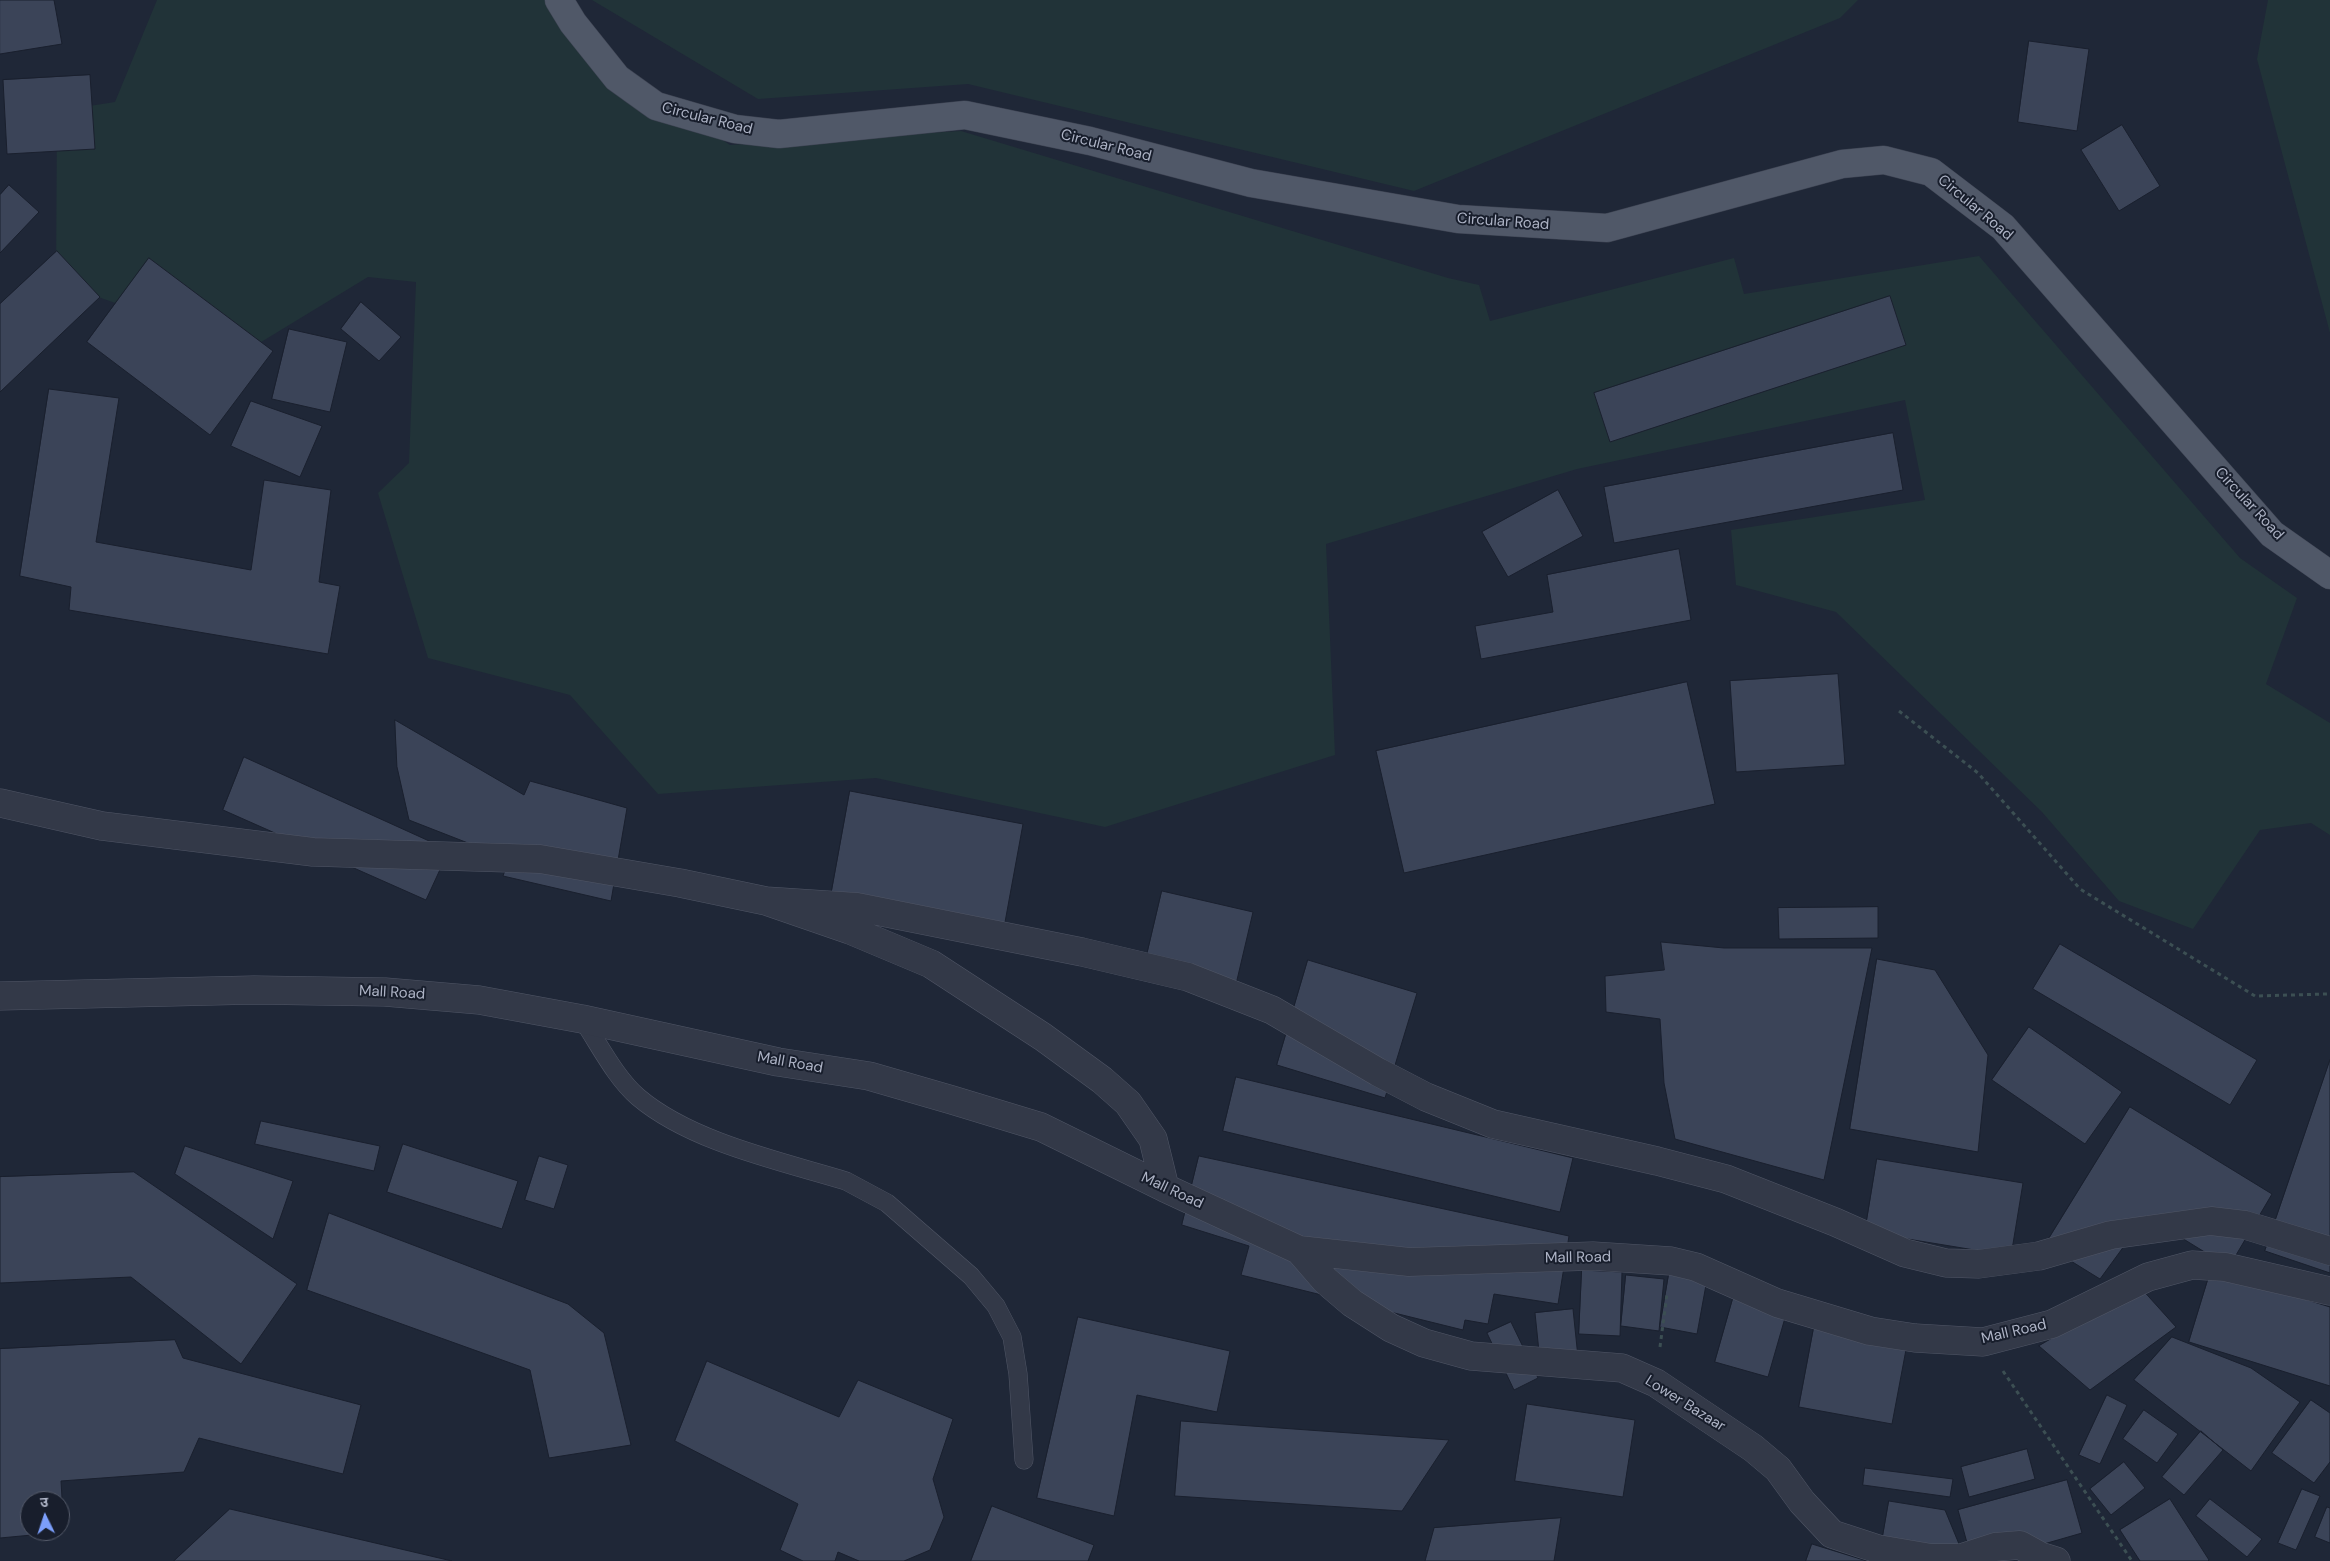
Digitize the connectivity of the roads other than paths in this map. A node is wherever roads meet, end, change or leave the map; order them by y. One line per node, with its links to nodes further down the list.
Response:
1 (559, 0): 2 (main road, Circular Road)
2 (2330, 575)
3 (0, 803): 4 (street)
4 (766, 902): 7 (street); 9 (street)
5 (0, 996): 6 (street, Mall Road)
6 (582, 1019): 7 (street, Mall Road); 11 (lane)
7 (1165, 1188): 8 (street, Mall Road)
8 (1300, 1250): 10 (street, Mall Road); 12 (street, Lower Bazaar)
9 (2330, 1251)
10 (2330, 1292)
11 (1024, 1460)
12 (2056, 1561)

